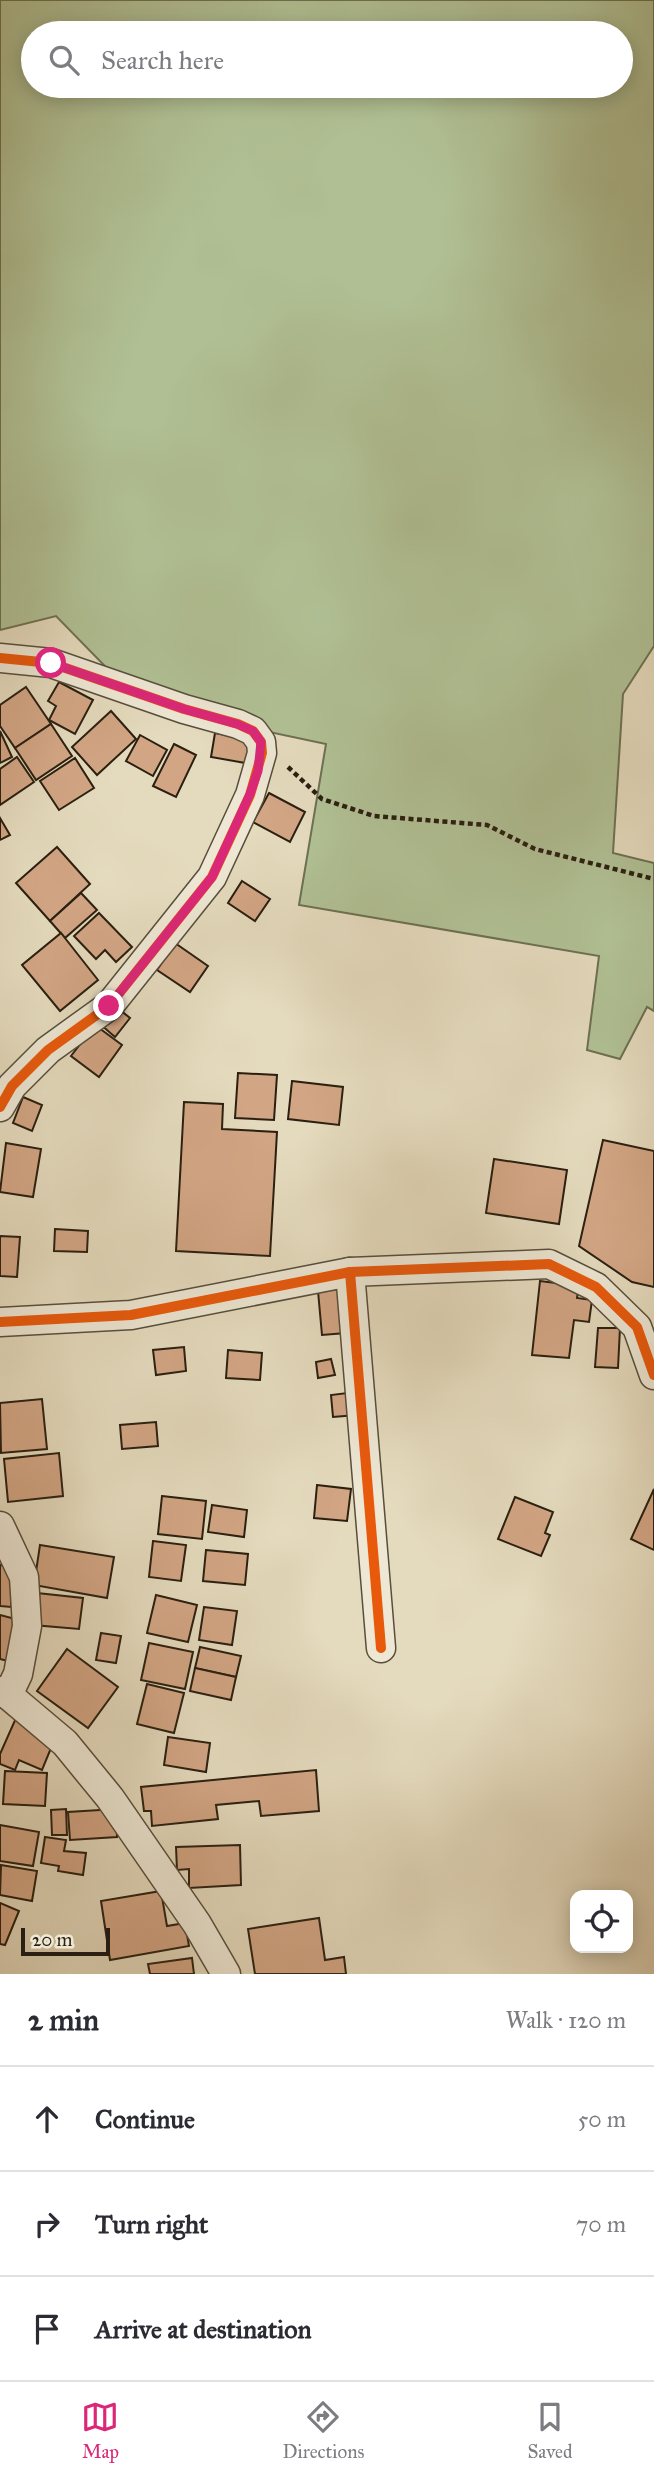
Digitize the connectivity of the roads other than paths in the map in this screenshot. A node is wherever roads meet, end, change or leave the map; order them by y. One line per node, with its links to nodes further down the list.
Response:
1 (0, 658): 2 (street)
2 (0, 1107)
3 (350, 1272): 4 (street); 5 (street); 7 (street)
4 (0, 1322)
5 (654, 1375)
6 (0, 1526): 8 (street)
7 (381, 1648)
8 (4, 1693): 9 (street)
9 (226, 1974)

